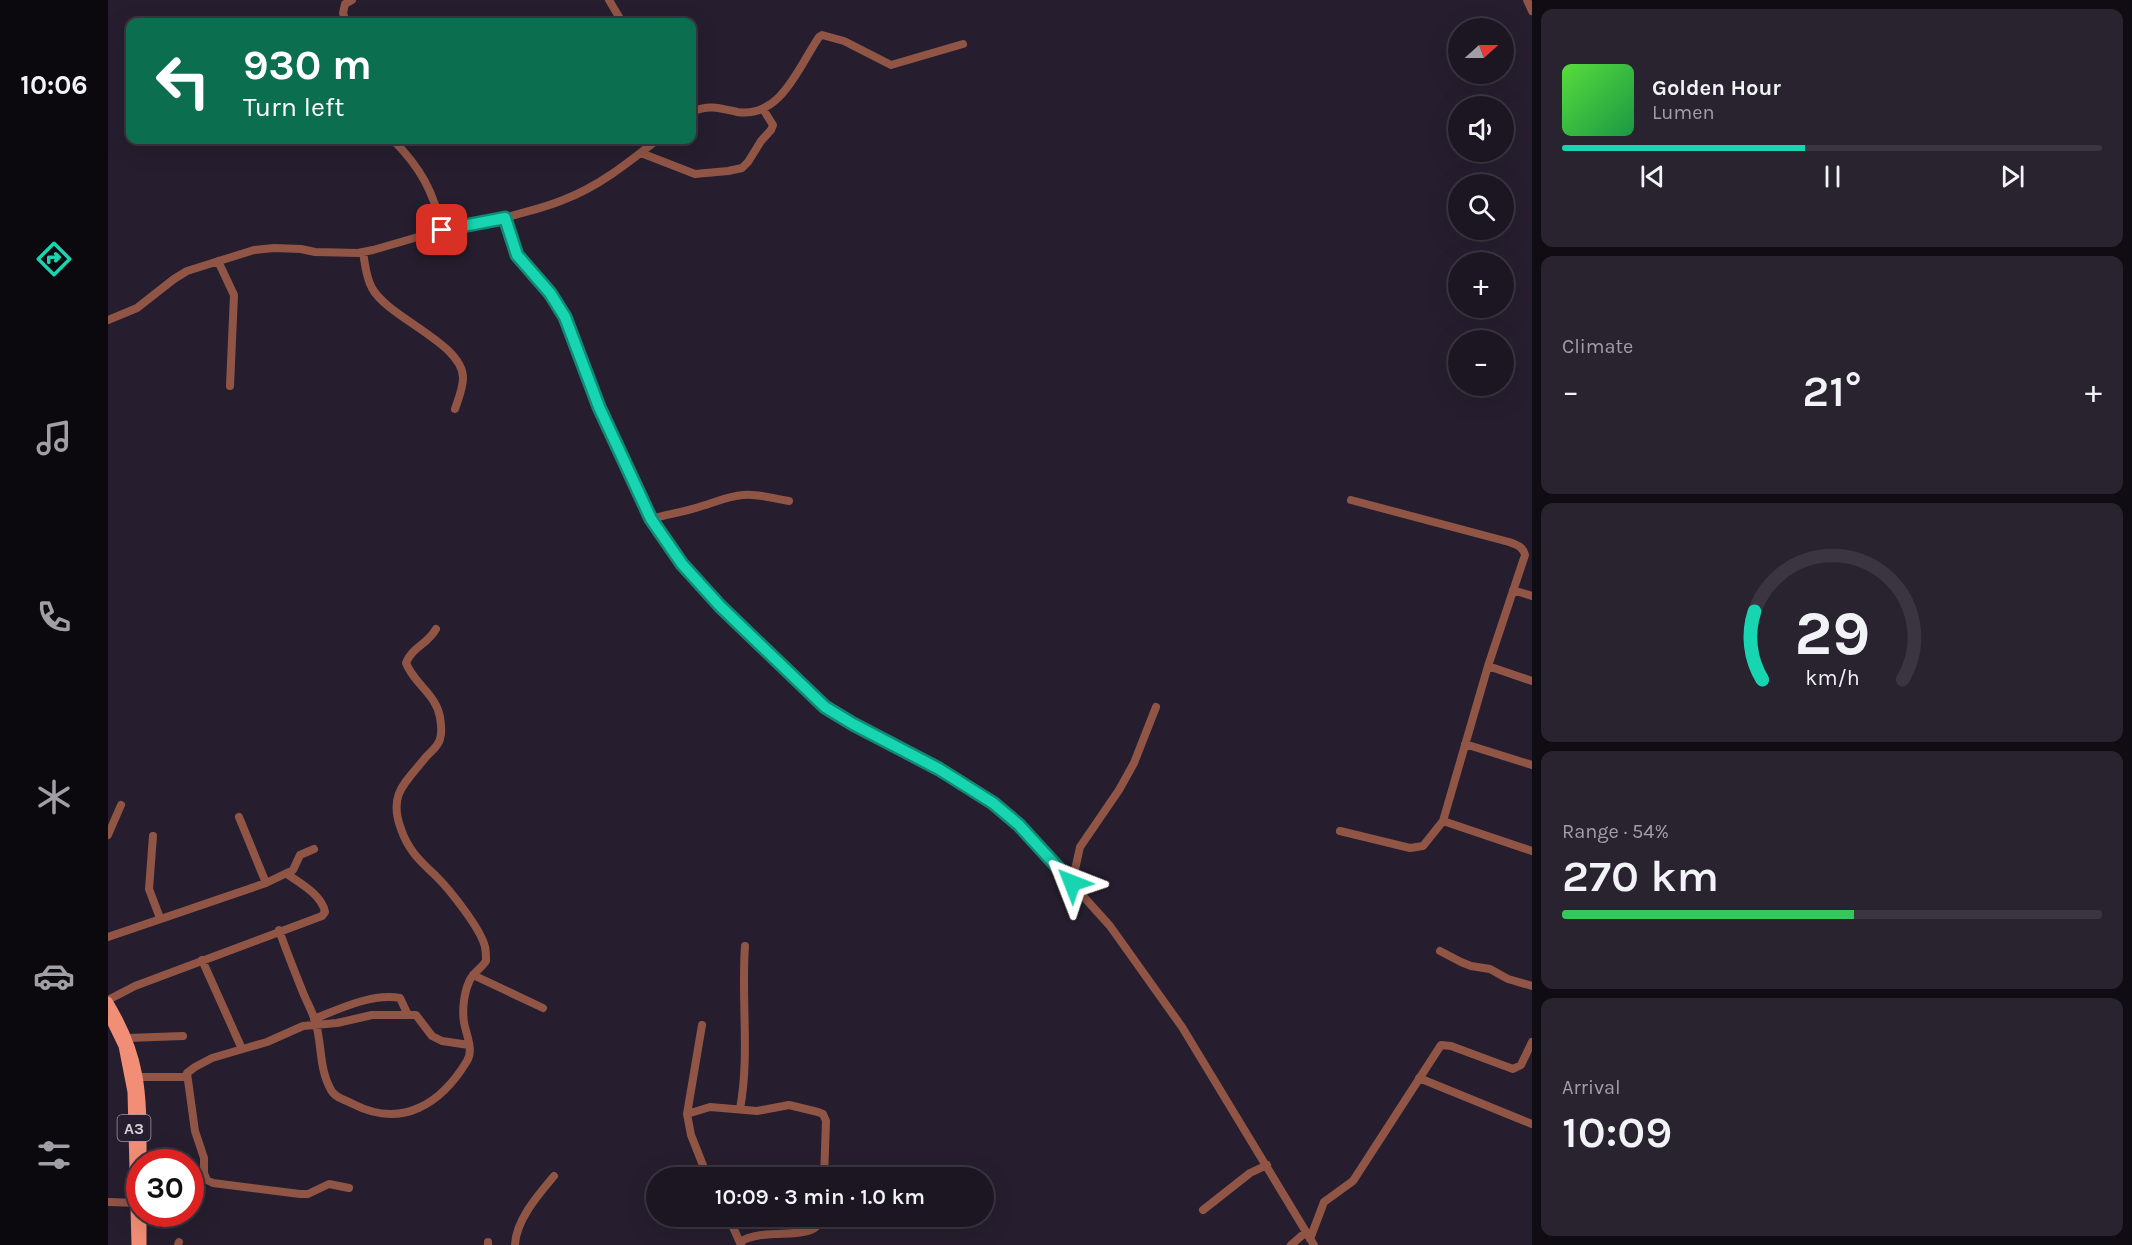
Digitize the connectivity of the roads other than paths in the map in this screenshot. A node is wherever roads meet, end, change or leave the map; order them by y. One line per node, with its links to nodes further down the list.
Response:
1 (352, 0): 3 (street)
2 (609, 0): 4 (street)
3 (345, 18)
4 (620, 18)
5 (963, 44): 6 (street)
6 (763, 109): 7 (street); 11 (street)
7 (696, 110)
8 (397, 144): 13 (street)
9 (644, 144): 11 (street)
10 (652, 144): 11 (street)
11 (641, 153): 12 (street)
12 (505, 218): 13 (street); 21 (street)
13 (442, 230): 14 (street)
14 (363, 252): 15 (street); 18 (street)
15 (218, 261): 16 (street); 17 (street)
16 (108, 320)
17 (230, 386)
18 (455, 410)
19 (1351, 500): 22 (street)
20 (789, 501): 21 (street)
21 (651, 519): 39 (street)
22 (1513, 590): 23 (street); 25 (street)
23 (1532, 596)
24 (436, 629): 47 (street)
25 (1488, 666): 26 (street); 28 (street)
26 (1532, 681)
27 (1156, 706): 39 (street)
28 (1465, 744): 29 (street); 32 (street)
29 (1532, 765)
30 (121, 805): 34 (street)
31 (239, 817): 40 (street)
32 (1443, 821): 33 (street); 37 (street)
33 (1340, 831)
34 (108, 834)
35 (153, 836): 41 (street)
36 (314, 849): 38 (street)
37 (1532, 851)
38 (287, 874): 40 (street); 42 (street)
39 (1072, 883): 68 (street)
40 (266, 884): 41 (street)
41 (160, 918): 43 (street)
42 (279, 930): 46 (street); 53 (street)
43 (108, 937)
44 (745, 946): 63 (street)
45 (1440, 951): 48 (street)
46 (202, 960): 49 (street); 59 (street)
47 (473, 975): 50 (street); 58 (street)
48 (1532, 986)
49 (108, 1001): 56 (main road, A3)
50 (543, 1008)
51 (108, 1015): 66 (main road, A3)
52 (408, 1015): 53 (street); 53 (street); 58 (street)
53 (315, 1021): 58 (street); 59 (street)
54 (702, 1025): 64 (street)
55 (183, 1036): 56 (street)
56 (128, 1038): 60 (main road, A3)
57 (1532, 1042): 62 (street)
58 (469, 1045)
59 (242, 1049): 61 (street)
60 (140, 1077): 61 (street); 67 (main road, A3)
61 (187, 1077): 72 (street)
62 (1419, 1078): 65 (street); 80 (street)
63 (740, 1109): 64 (street); 70 (street)
64 (687, 1114): 69 (street)
65 (1532, 1124)
66 (135, 1149)
67 (142, 1149)
68 (1267, 1165): 75 (street); 80 (street)
69 (704, 1167)
70 (824, 1167)
71 (554, 1176): 84 (street)
72 (349, 1188)
73 (108, 1202): 74 (street)
74 (126, 1203)
75 (1203, 1210)
76 (136, 1227): 82 (main road, A3)
77 (142, 1227): 83 (main road)
78 (733, 1227): 81 (street)
79 (820, 1227): 81 (street)
80 (1310, 1239): 85 (street)
81 (740, 1244)
82 (136, 1245)
83 (142, 1245)
84 (515, 1245)
85 (1291, 1245)

